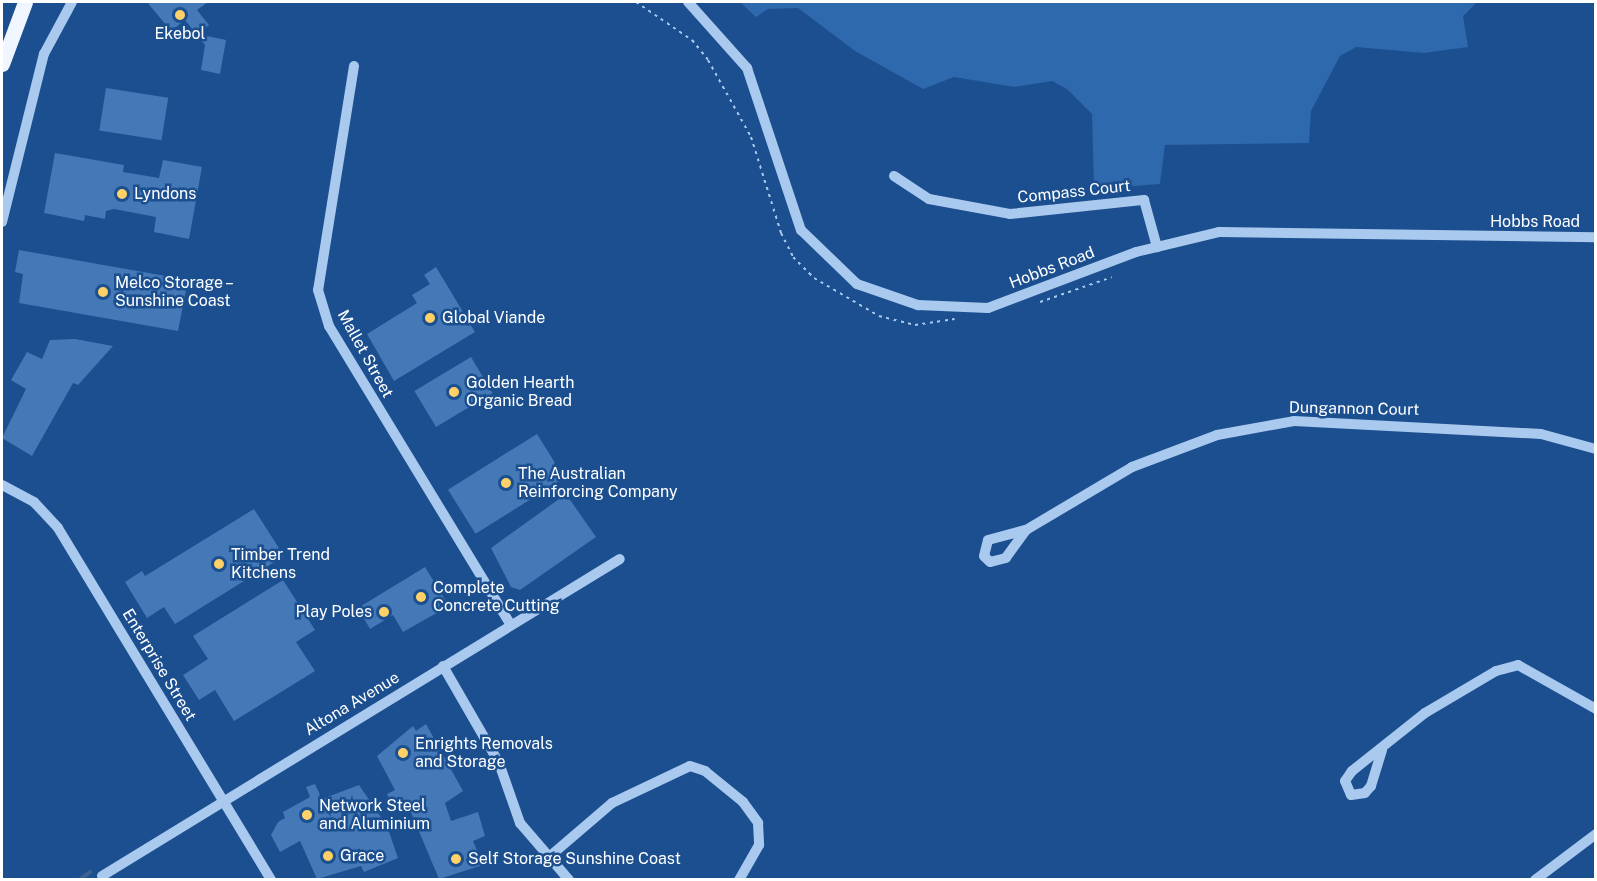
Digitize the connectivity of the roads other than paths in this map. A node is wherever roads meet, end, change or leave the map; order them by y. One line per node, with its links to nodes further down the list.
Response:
1 (25, 2): 4 (main road)
2 (72, 2): 7 (street)
3 (688, 2): 9 (street, Hobbs Road)
4 (2, 64)
5 (354, 66): 14 (street, Mallet Street)
6 (894, 176): 9 (street, Compass Court)
7 (2, 222)
8 (1596, 237): 9 (street, Hobbs Road)
9 (1157, 247)
10 (1596, 449): 12 (street, Dungannon Court)
11 (2, 485): 18 (street, Enterprise Street)
12 (1026, 530)
13 (620, 559): 14 (street, Altona Avenue)
14 (510, 624): 15 (street, Altona Avenue)
15 (443, 666): 18 (street, Altona Avenue); 20 (street)
16 (1596, 709): 17 (street)
17 (1382, 750)
18 (224, 799): 21 (street, Altona Avenue); 22 (street, Enterprise Street)
19 (1596, 834): 25 (street)
20 (549, 858): 23 (street); 24 (street)
21 (102, 876)
22 (271, 879)
23 (569, 879)
24 (739, 879)
25 (1535, 879)

